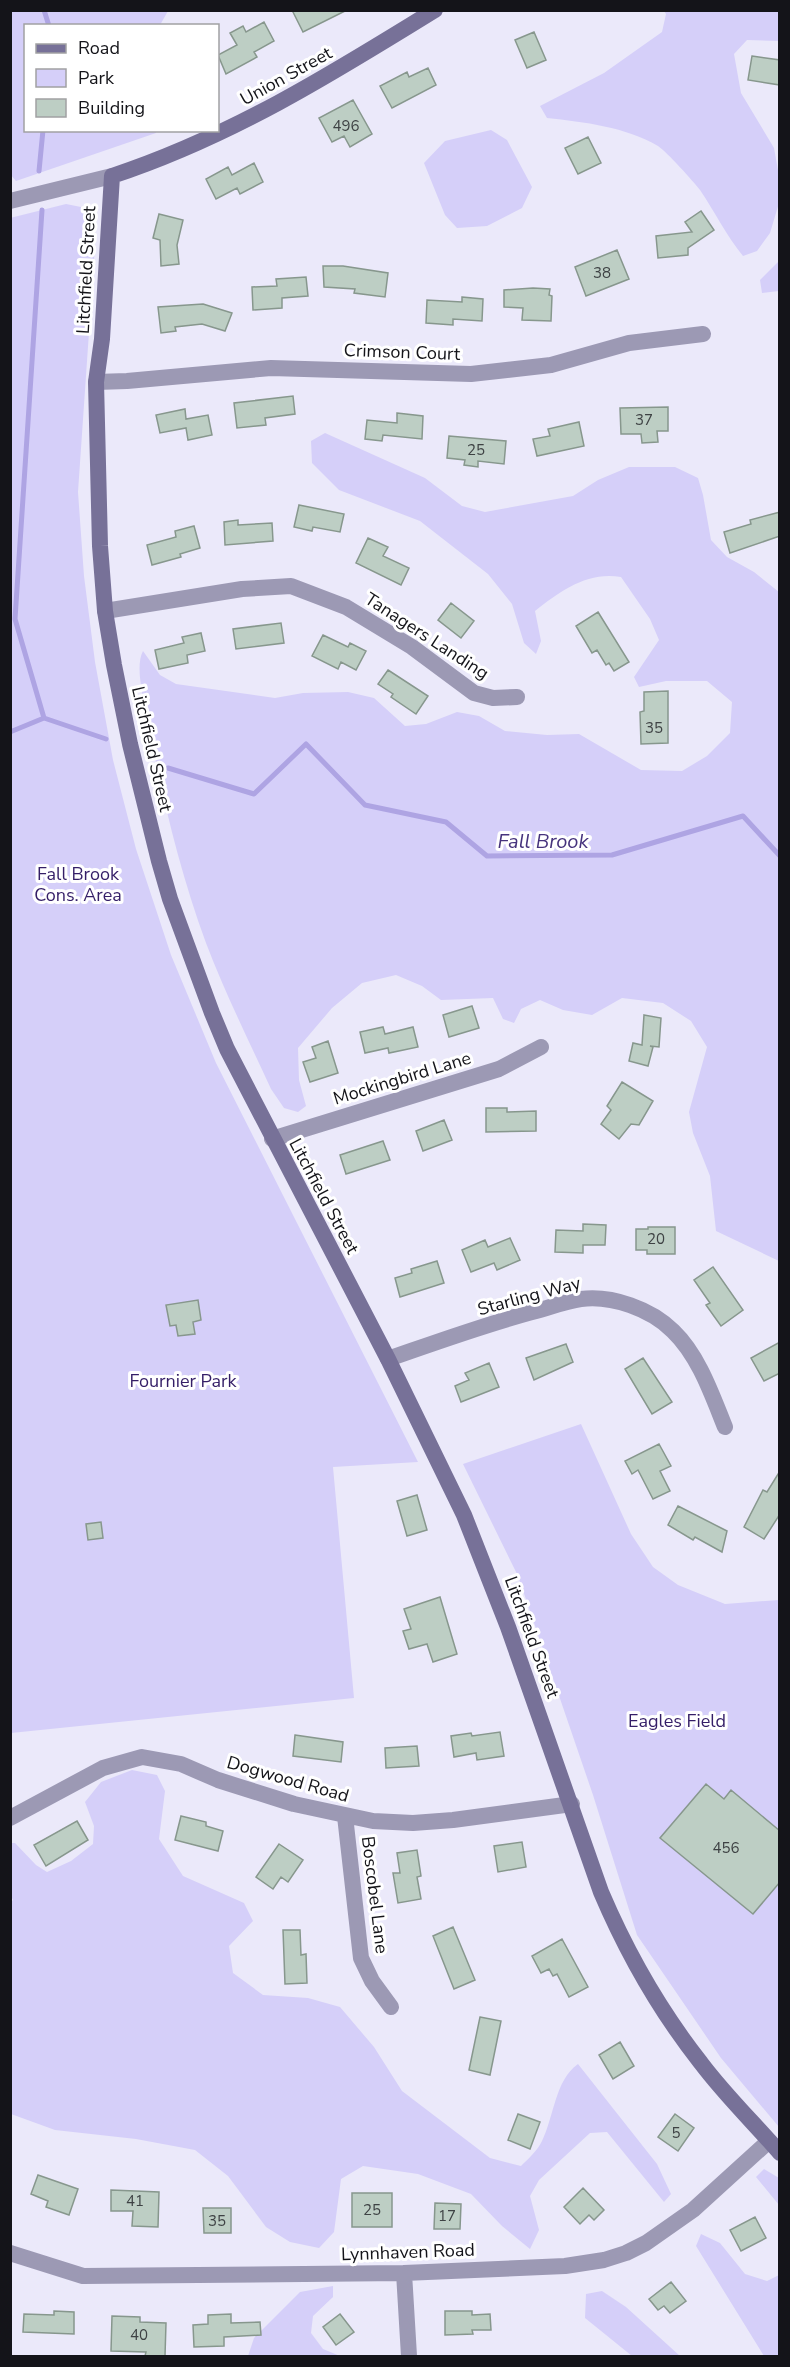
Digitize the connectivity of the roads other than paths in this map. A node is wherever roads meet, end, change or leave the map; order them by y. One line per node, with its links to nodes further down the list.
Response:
1 (435, 10): 2 (main road, Union Street)
2 (112, 176): 3 (street, Union Street); 5 (main road, Litchfield Street)
3 (10, 201)
4 (703, 334): 5 (street, Crimson Court)
5 (96, 382): 6 (main road, Litchfield Street)
6 (105, 611): 7 (street, Tanagers Landing); 9 (main road, Litchfield Street)
7 (517, 697)
8 (541, 1047): 9 (street, Mockingbird Lane)
9 (272, 1139): 10 (main road, Litchfield Street)
10 (388, 1359): 11 (street, Starling Way); 12 (main road, Litchfield Street)
11 (725, 1427)
12 (572, 1804): 13 (street, Dogwood Road); 16 (main road, Litchfield Street)
13 (345, 1816): 14 (street, Dogwood Road); 15 (street, Boscobel Lane)
14 (10, 1818)
15 (391, 2007)
16 (774, 2147): 18 (street, Lynnhaven Road)
17 (10, 2253): 18 (street, Lynnhaven Road)
18 (404, 2273): 19 (street)
19 (409, 2356)

